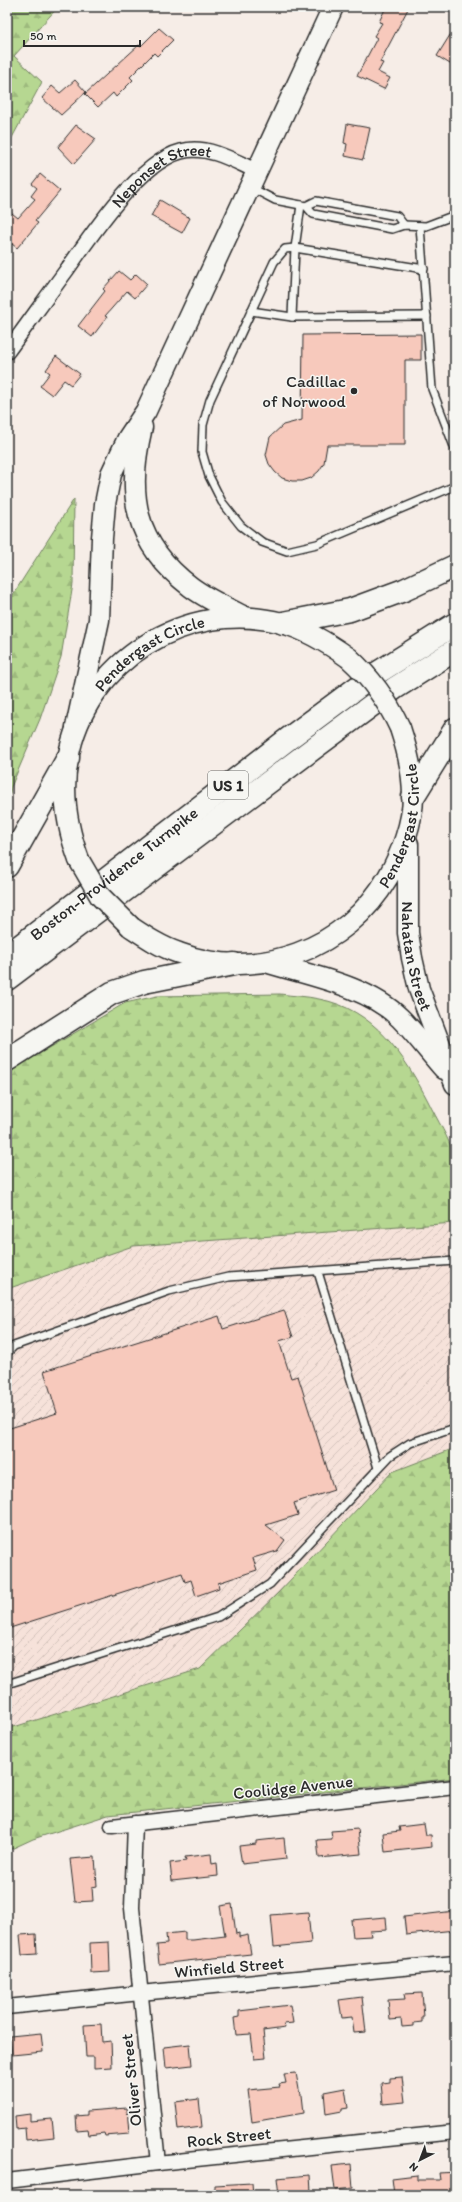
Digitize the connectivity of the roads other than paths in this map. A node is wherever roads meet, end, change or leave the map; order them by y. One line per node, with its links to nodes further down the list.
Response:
1 (333, 7): 2 (main road)
2 (253, 179): 3 (lane); 12 (street, Neponset Street); 13 (main road)
3 (304, 206): 5 (lane); 5 (lane); 7 (lane)
4 (455, 215): 6 (lane)
5 (404, 225): 6 (lane)
6 (420, 226): 8 (lane)
7 (295, 248): 8 (lane); 9 (lane); 11 (lane)
8 (424, 269): 10 (lane)
9 (251, 311): 11 (lane); 15 (lane)
10 (427, 316): 11 (lane); 14 (lane)
11 (292, 317)
12 (7, 352)
13 (146, 411): 17 (main road); 21 (main road)
14 (455, 450)
15 (455, 486)
16 (455, 566): 18 (main road)
17 (245, 618): 18 (main road, Pendergast Circle); 21 (main road, Pendergast Circle)
18 (283, 623): 24 (main road, Pendergast Circle, bridge)
19 (455, 624): 27 (main road, Boston-Providence Turnpike / US 1)
20 (455, 650): 30 (main road, Boston-Providence Turnpike / US 1)
21 (76, 727): 23 (main road, Pendergast Circle)
22 (455, 729): 24 (main road)
23 (68, 758): 26 (main road); 29 (main road, Pendergast Circle, bridge)
24 (413, 797): 25 (main road, Pendergast Circle)
25 (408, 828): 28 (main road, Pendergast Circle); 32 (main road, Nahatan Street)
26 (7, 866)
27 (7, 956)
28 (265, 962): 29 (main road, Pendergast Circle); 32 (main road, Nahatan Street)
29 (234, 964): 31 (main road)
30 (7, 979)
31 (7, 1060)
32 (453, 1082)
33 (455, 1261): 34 (lane)
34 (318, 1272): 35 (lane); 37 (lane)
35 (7, 1353)
36 (455, 1428): 37 (lane)
37 (378, 1468): 38 (lane)
38 (7, 1684)
39 (455, 1787): 40 (street, Coolidge Avenue)
40 (135, 1823): 41 (street, Coolidge Avenue); 43 (street)
41 (112, 1826)
42 (455, 1963): 43 (street, Winfield Street)
43 (140, 1993): 44 (street, Winfield Street); 46 (street, Oliver Street)
44 (7, 2007)
45 (455, 2132): 46 (street, Rock Street)
46 (158, 2163): 47 (street, Rock Street)
47 (7, 2181)

